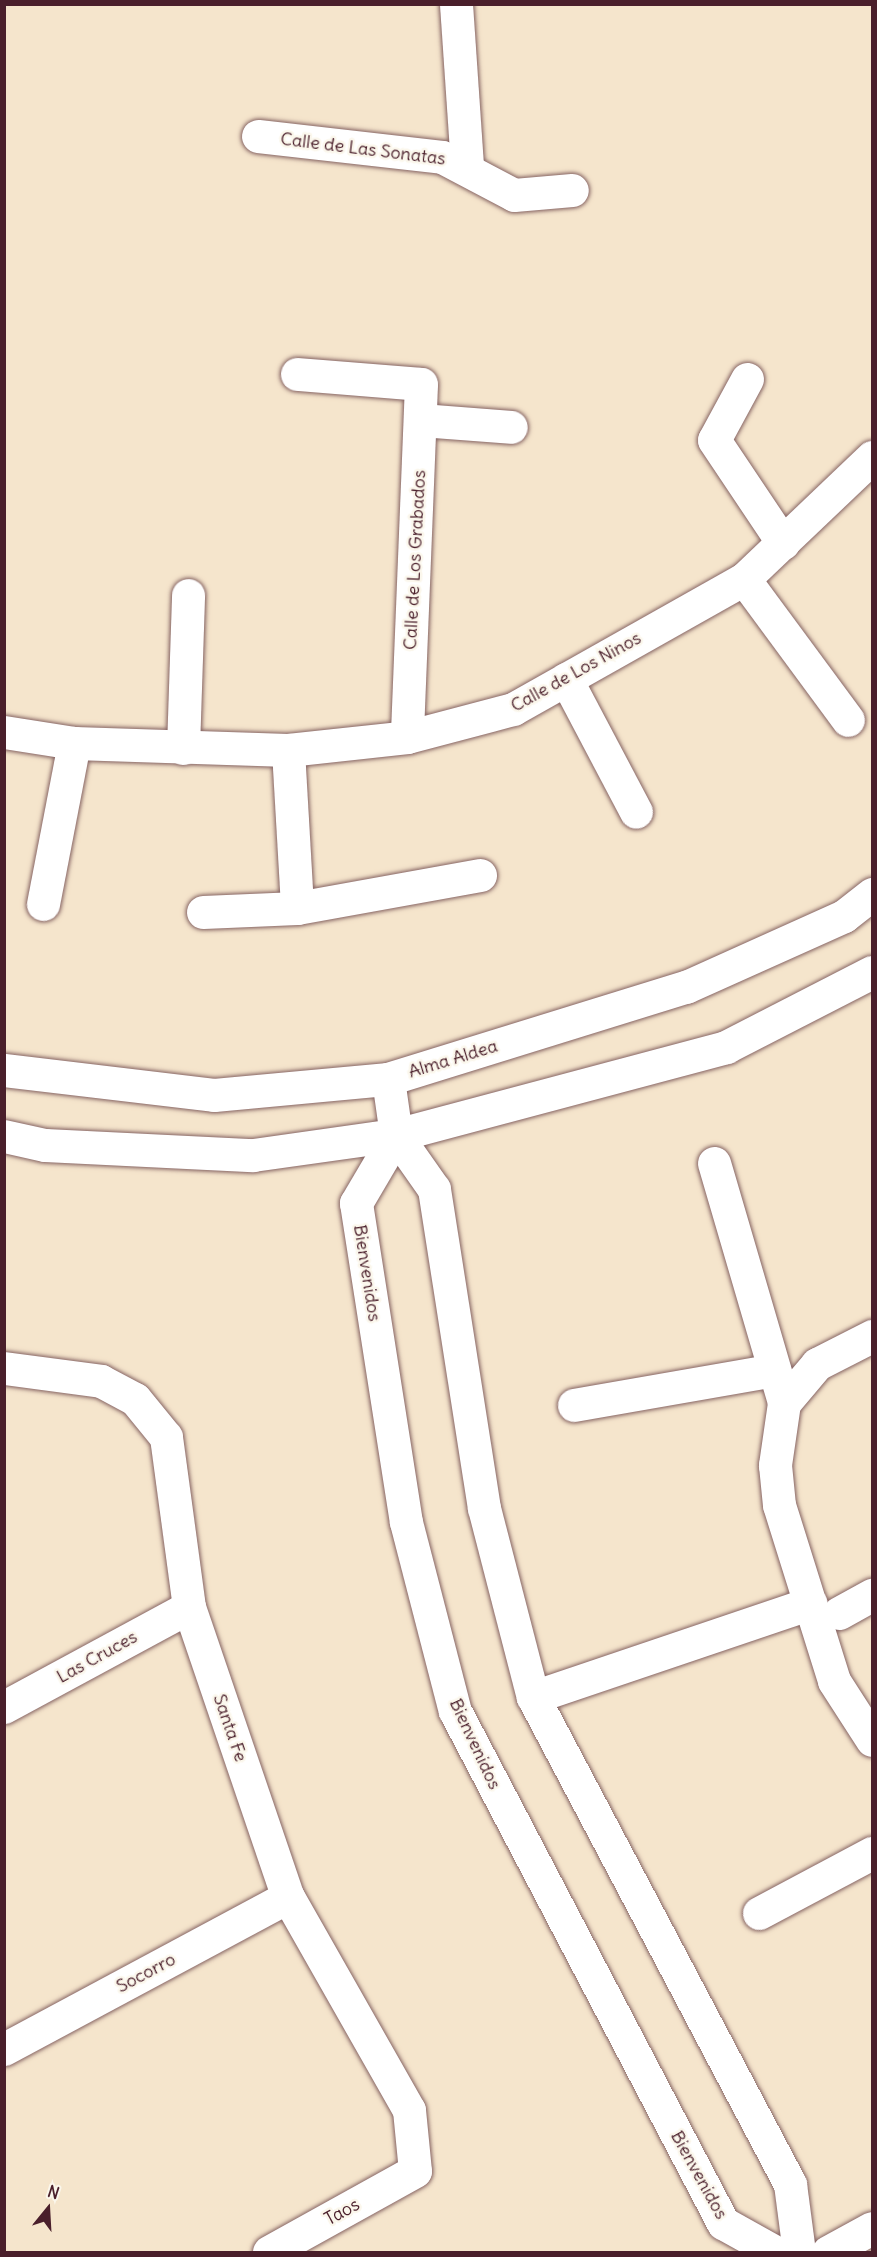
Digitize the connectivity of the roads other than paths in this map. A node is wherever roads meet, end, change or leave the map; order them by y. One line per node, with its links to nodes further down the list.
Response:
1 (456, 4): 3 (street, Calle de Las Sonatas)
2 (258, 136): 3 (street, Calle de Las Sonatas)
3 (467, 165): 4 (street, Calle de Las Sonatas)
4 (572, 190)
5 (297, 374): 7 (street, Calle de Los Grabados)
6 (747, 379): 10 (street)
7 (421, 420): 8 (street); 16 (street, Calle de Los Grabados)
8 (511, 427)
9 (873, 457): 10 (street, Calle de Los Ninos)
10 (783, 543): 11 (street, Calle de Los Ninos)
11 (744, 579): 13 (street, Calle de Los Ninos); 14 (street)
12 (188, 595): 18 (street)
13 (566, 679): 16 (street, Calle de Los Ninos); 20 (street)
14 (848, 720)
15 (4, 732): 17 (street, Calle de Los Ninos)
16 (407, 737): 19 (street, Calle de Los Ninos)
17 (74, 743): 18 (street, Calle de Los Ninos); 23 (street)
18 (183, 748): 19 (street, Calle de Los Ninos)
19 (288, 750): 24 (street)
20 (636, 812)
21 (480, 875): 24 (street)
22 (873, 894): 28 (street, Alma Aldea)
23 (43, 904)
24 (297, 908): 25 (street)
25 (203, 912)
26 (873, 972): 29 (street)
27 (4, 1070): 28 (street, Alma Aldea)
28 (388, 1079): 29 (street)
29 (396, 1135): 30 (street); 40 (street); 50 (street, Bienvenidos)
30 (4, 1136)
31 (714, 1163): 34 (street)
32 (873, 1336): 35 (street)
33 (4, 1368): 38 (street, Santa Fe)
34 (774, 1370): 35 (street); 36 (street)
35 (784, 1403): 39 (street)
36 (574, 1405)
37 (873, 1595): 39 (street)
38 (189, 1606): 41 (street, Las Cruces); 44 (street, Santa Fe)
39 (824, 1608): 40 (street); 42 (street)
40 (533, 1697): 51 (street)
41 (4, 1707)
42 (873, 1740)
43 (873, 1852): 45 (street)
44 (288, 1897): 46 (street, Socorro); 47 (street, Santa Fe)
45 (759, 1913)
46 (4, 2049)
47 (415, 2171): 49 (street, Taos)
48 (873, 2228): 52 (street)
49 (269, 2253)
50 (775, 2253)
51 (799, 2253)
52 (828, 2253)

